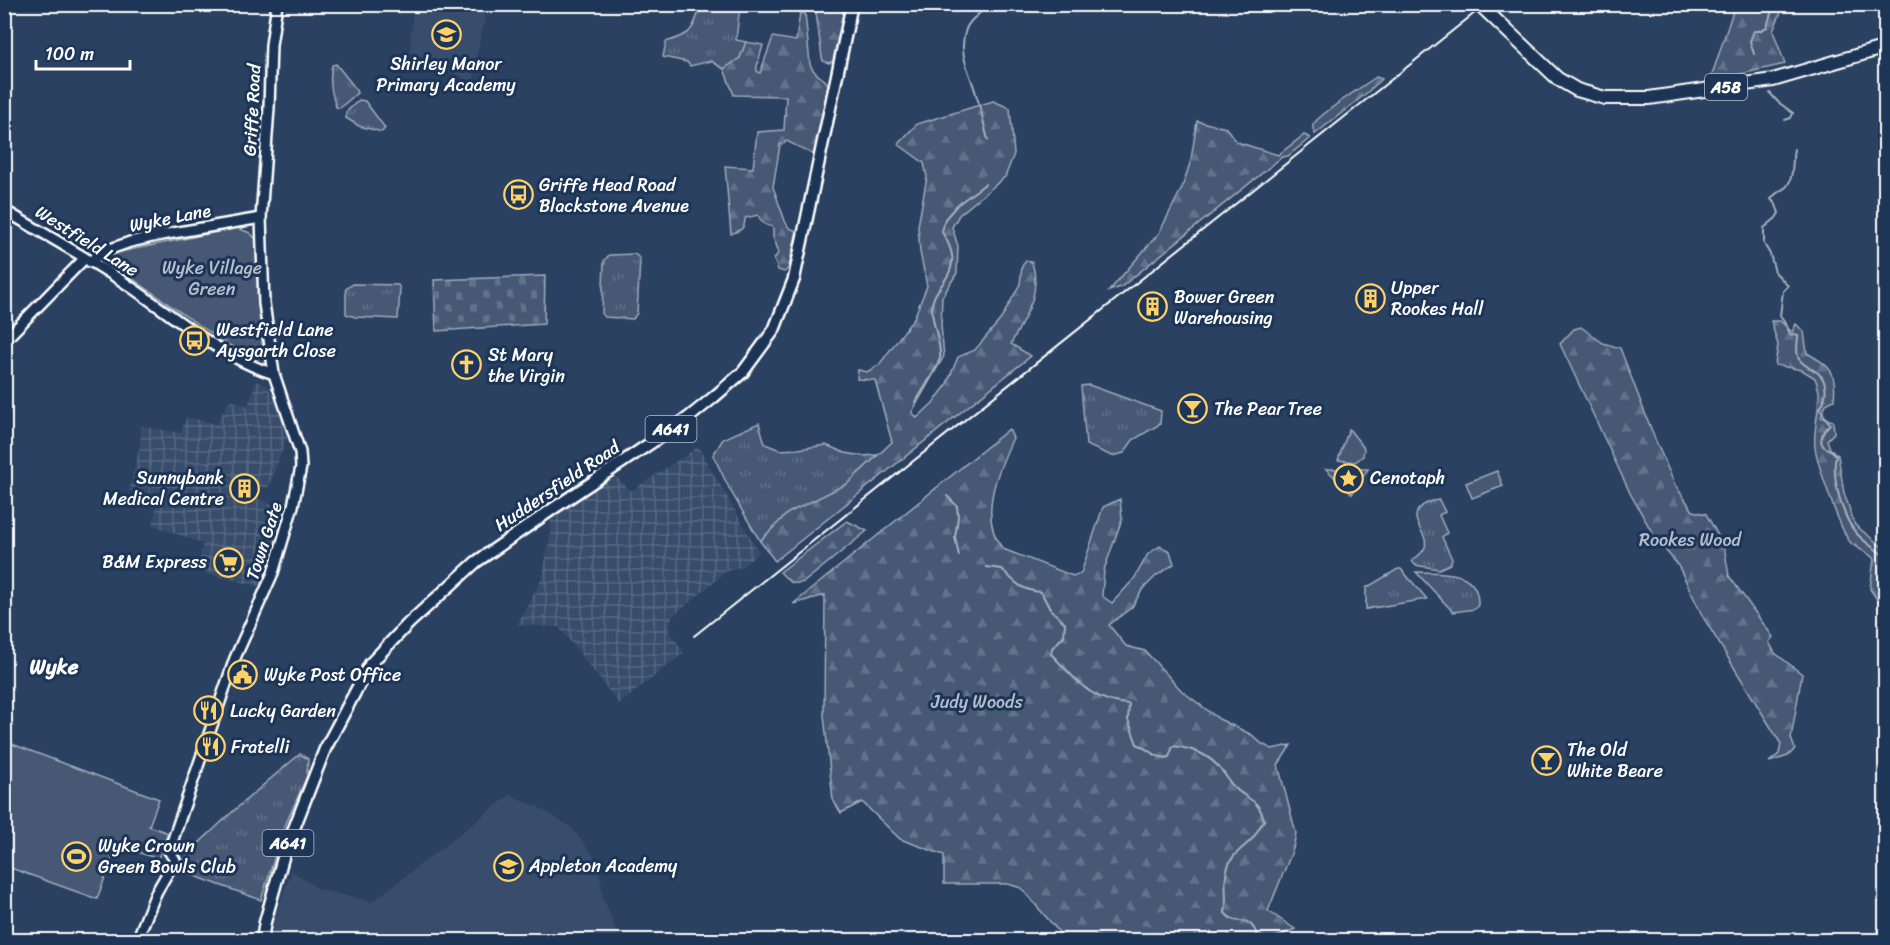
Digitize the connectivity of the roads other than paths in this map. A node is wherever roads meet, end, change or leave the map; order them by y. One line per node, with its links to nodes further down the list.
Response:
1 (277, 4): 6 (main road, Griffe Road)
2 (852, 4): 11 (main road, Huddersfield Road / A641)
3 (1479, 4): 4 (highway, A58)
4 (1886, 47)
5 (4, 210): 7 (main road, Westfield Lane)
6 (261, 218): 7 (main road, Wyke Lane); 9 (main road, Town Gate)
7 (88, 260): 8 (main road, Wyke Lane); 9 (main road, Westfield Lane)
8 (4, 341)
9 (274, 374): 10 (main road, Town Gate)
10 (138, 940)
11 (262, 940)

